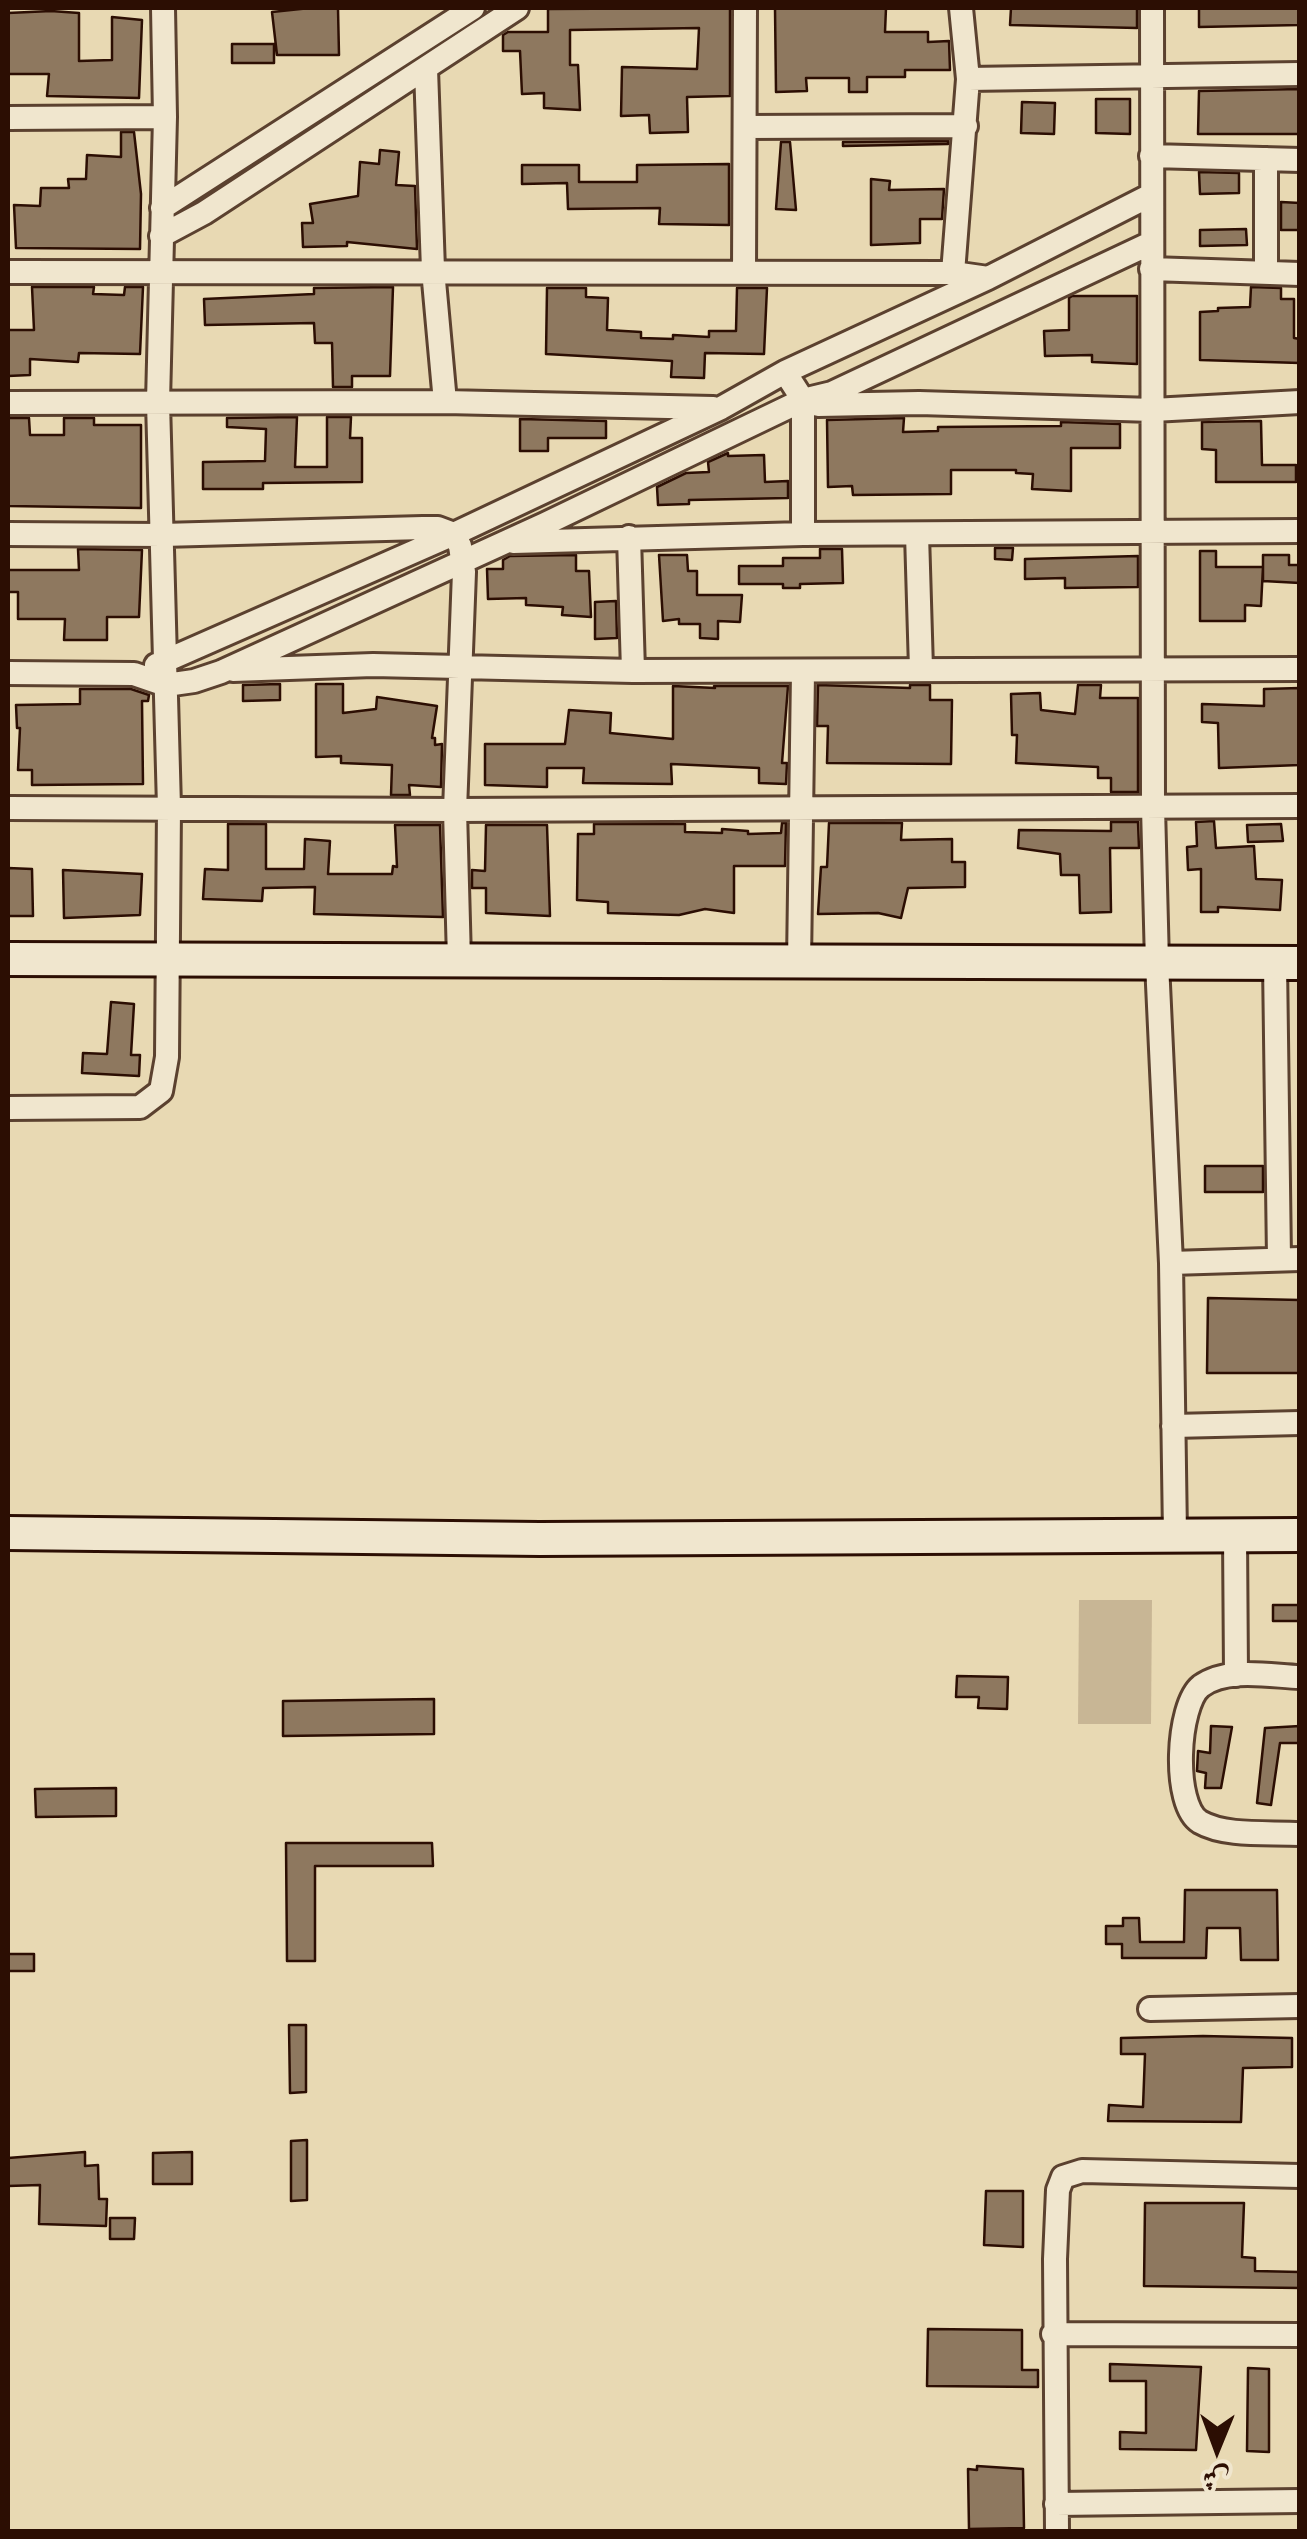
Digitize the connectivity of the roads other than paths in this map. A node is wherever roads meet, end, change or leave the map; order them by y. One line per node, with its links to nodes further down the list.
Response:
1 (163, 8): 11 (street)
2 (473, 8): 19 (street)
3 (517, 8): 7 (street)
4 (745, 8): 14 (street)
5 (961, 8): 9 (street)
6 (1152, 8): 10 (street)
7 (426, 69): 20 (street); 23 (street)
8 (1300, 74): 10 (street)
9 (968, 79): 10 (street); 13 (street)
10 (1152, 79): 15 (street)
11 (164, 117): 12 (street); 19 (street)
12 (8, 118)
13 (966, 126): 14 (street); 27 (street)
14 (746, 127): 26 (street)
15 (1150, 156): 16 (street); 18 (street)
16 (1266, 159): 17 (street); 28 (street)
17 (1300, 160)
18 (1150, 194): 21 (street); 30 (street)
19 (162, 208): 20 (street)
20 (161, 236): 25 (street)
21 (1151, 243): 22 (street); 36 (street)
22 (1150, 269): 28 (street); 38 (street)
23 (433, 270): 25 (street); 26 (street); 33 (street)
24 (8, 272): 25 (street)
25 (159, 272): 32 (street)
26 (744, 273): 27 (street)
27 (953, 273): 30 (street)
28 (1266, 274): 29 (street)
29 (1300, 274)
30 (988, 278): 31 (street)
31 (786, 372): 36 (street); 37 (street)
32 (158, 402): 33 (street); 35 (street); 45 (street)
33 (445, 402): 37 (street)
34 (1300, 402): 38 (street)
35 (8, 403)
36 (803, 404): 38 (street); 42 (street); 47 (street)
37 (721, 408): 41 (street)
38 (1153, 410): 44 (street)
39 (1300, 531): 44 (street)
40 (8, 534): 45 (street)
41 (454, 534): 45 (street); 48 (street); 49 (street)
42 (803, 534): 43 (street); 46 (street)
43 (917, 534): 44 (street); 51 (street)
44 (1152, 534): 53 (street)
45 (162, 535): 49 (street)
46 (629, 537): 47 (street); 55 (street)
47 (503, 542): 48 (street)
48 (462, 560): 50 (street); 54 (street)
49 (165, 660): 58 (street); 59 (street)
50 (460, 666): 54 (street); 55 (street); 65 (street)
51 (921, 669): 53 (street); 56 (street)
52 (1300, 669): 53 (street)
53 (1154, 671): 63 (street)
54 (221, 672): 59 (street)
55 (633, 672): 56 (street)
56 (803, 672): 62 (street)
57 (8, 673): 58 (street)
58 (134, 674): 59 (street)
59 (166, 685): 61 (street)
60 (1300, 806): 63 (street)
61 (169, 807): 64 (street); 65 (street); 67 (street)
62 (799, 807): 63 (street); 65 (street); 69 (street)
63 (1154, 807): 70 (street)
64 (8, 808)
65 (455, 810): 68 (street)
66 (8, 959): 67 (street)
67 (168, 960): 68 (street); 72 (street)
68 (459, 960): 69 (street)
69 (798, 963): 70 (street)
70 (1157, 963): 71 (street); 74 (street)
71 (1287, 963): 73 (street)
72 (8, 1108)
73 (1289, 1259): 74 (street)
74 (1171, 1263): 76 (street)
75 (1300, 1423): 76 (street)
76 (1173, 1426): 78 (street)
77 (8, 1533): 78 (street)
78 (1175, 1535): 79 (street)
79 (1234, 1535): 80 (street); 81 (street)
80 (1300, 1535)
81 (1236, 1674): 82 (street); 83 (street)
82 (1300, 1676)
83 (1300, 1834)
84 (1300, 2006): 85 (street)
85 (1150, 2009)
86 (1300, 2176): 87 (street)
87 (1054, 2334): 88 (street); 90 (street)
88 (1300, 2335)
89 (1300, 2501): 90 (street)
90 (1056, 2504): 91 (street)
91 (1056, 2532)

